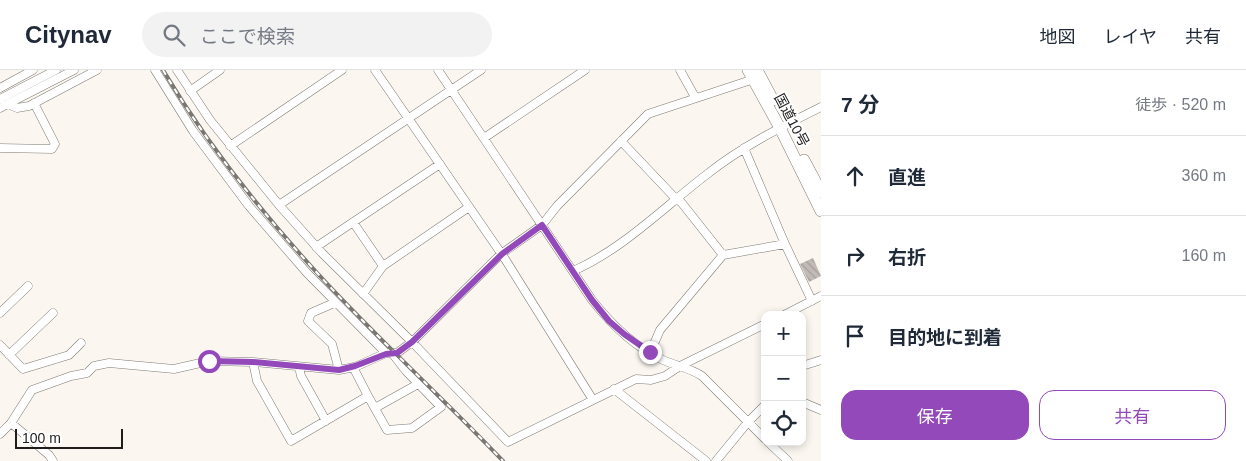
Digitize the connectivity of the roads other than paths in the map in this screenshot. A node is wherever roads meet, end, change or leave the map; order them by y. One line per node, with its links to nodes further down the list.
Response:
1 (33, 70): 15 (street)
2 (56, 70): 19 (street)
3 (74, 70): 21 (street)
4 (97, 70): 20 (street)
5 (155, 70): 49 (street)
6 (177, 70): 17 (street)
7 (220, 70): 17 (street)
8 (342, 70): 28 (street)
9 (375, 70): 24 (street)
10 (438, 70): 16 (street)
11 (481, 70): 16 (street)
12 (585, 70): 26 (street)
13 (680, 70): 18 (street)
14 (755, 74): 18 (street); 25 (highway, 国道10号)
15 (0, 88)
16 (452, 90): 24 (street); 26 (street)
17 (190, 91): 28 (street)
18 (696, 97): 27 (street)
19 (0, 99)
20 (34, 103): 21 (street); 29 (street)
21 (8, 104): 23 (street)
22 (821, 107): 25 (street)
23 (0, 108)
24 (408, 118): 31 (street); 34 (street)
25 (782, 126): 30 (street); 32 (highway, 国道10号); 36 (highway, 国道10号)
26 (484, 138): 38 (street)
27 (621, 141): 33 (street); 38 (street)
28 (230, 146): 34 (street)
29 (0, 148)
30 (744, 148): 33 (street); 39 (street)
31 (440, 164): 35 (street); 37 (street)
32 (821, 192)
33 (677, 200): 42 (street); 44 (street)
34 (279, 205): 40 (street)
35 (469, 207): 41 (street); 43 (street)
36 (821, 211)
37 (353, 222): 40 (street); 43 (street)
38 (542, 225): 41 (street); 44 (street)
39 (785, 244): 42 (street); 48 (street)
40 (316, 247): 46 (street)
41 (502, 254): 54 (street); 70 (street)
42 (723, 255): 57 (street)
43 (383, 266): 46 (street)
44 (573, 272): 57 (street)
45 (28, 286): 51 (street)
46 (363, 294): 54 (street)
47 (821, 296): 48 (street)
48 (812, 301): 50 (street)
49 (334, 303): 58 (street); 66 (street)
50 (792, 311)
51 (0, 313)
52 (54, 313): 59 (street)
53 (761, 326): 63 (street)
54 (412, 342): 58 (street); 70 (street)
55 (81, 343): 59 (street)
56 (0, 345): 59 (street)
57 (650, 352): 63 (street)
58 (389, 353): 65 (street); 67 (street)
59 (9, 355)
60 (821, 360): 62 (street)
61 (253, 362): 64 (street); 75 (street); 77 (street)
62 (806, 365)
63 (680, 366): 68 (street); 76 (street)
64 (299, 367): 66 (street); 75 (street)
65 (353, 367): 66 (street); 69 (street)
66 (339, 370)
67 (418, 384): 72 (street); 72 (street)
68 (614, 389): 70 (street); 82 (street)
69 (368, 396): 72 (street); 75 (street)
70 (593, 400)
71 (806, 404): 74 (street)
72 (375, 408)
73 (761, 409): 76 (street)
74 (821, 410)
75 (326, 421)
76 (748, 422): 79 (street); 83 (street)
77 (11, 423): 78 (street); 81 (street)
78 (0, 434)
79 (761, 435)
80 (772, 446): 84 (street)
81 (53, 461)
82 (706, 461)
83 (716, 461)
84 (788, 461)

